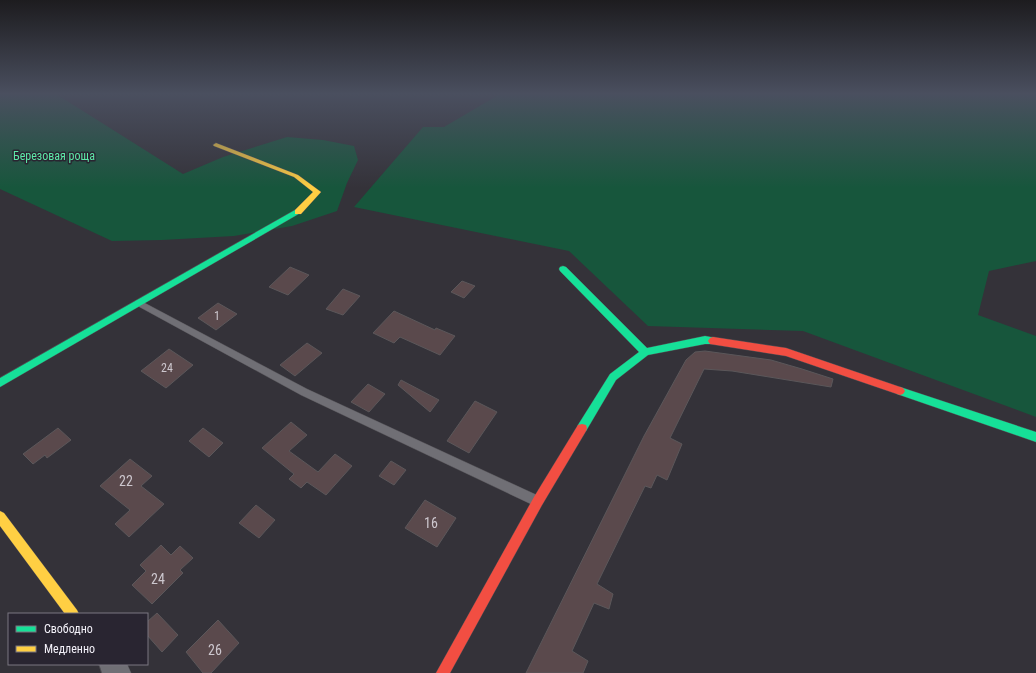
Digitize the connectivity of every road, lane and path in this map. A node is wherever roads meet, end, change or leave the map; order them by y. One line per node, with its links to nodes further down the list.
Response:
1 (216, 146): 3 (street)
2 (563, 269): 4 (street)
3 (139, 303): 5 (street); 7 (lane)
4 (645, 352): 6 (street); 7 (street)
5 (0, 383)
6 (1036, 437)
7 (538, 501): 12 (street)
8 (0, 517): 9 (street)
9 (72, 613)
10 (112, 665): 11 (street)
11 (118, 673)
12 (443, 673)

